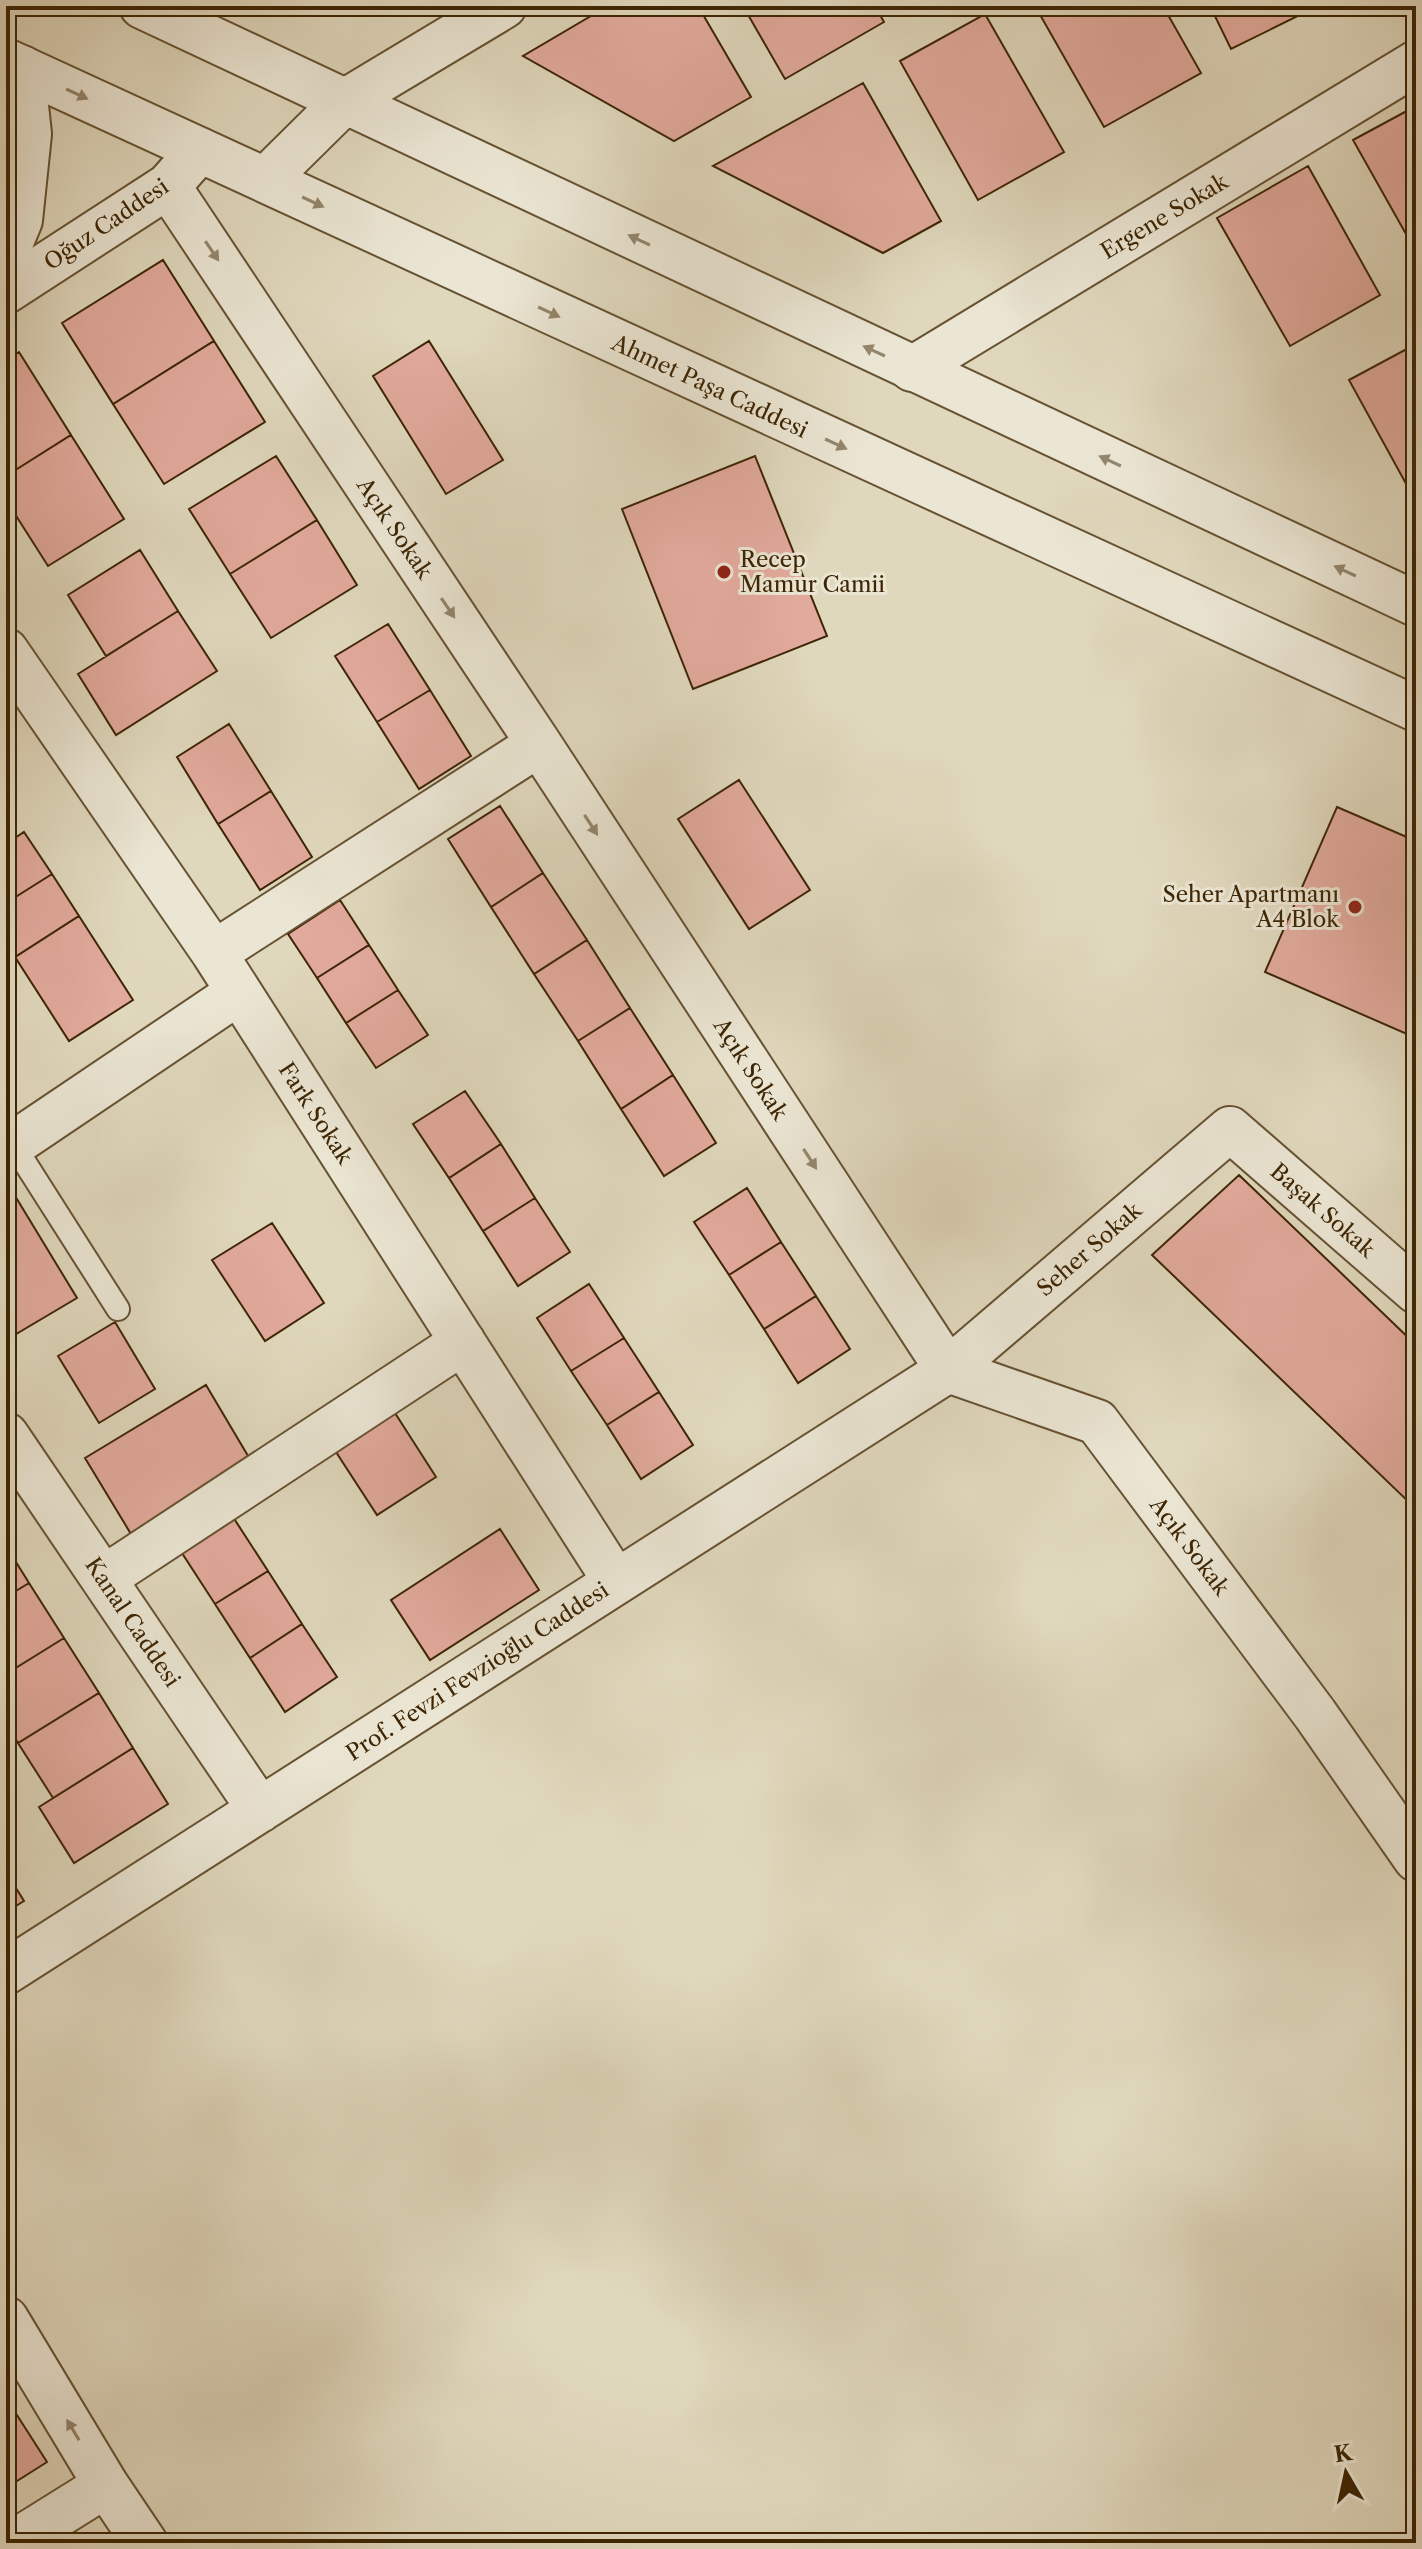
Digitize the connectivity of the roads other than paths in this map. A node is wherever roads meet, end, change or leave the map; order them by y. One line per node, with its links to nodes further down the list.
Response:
1 (142, 6): 5 (street)
2 (504, 6): 5 (street)
3 (1416, 63): 11 (street, Ergene Sokak)
4 (14, 64): 6 (street, Ahmet Paşa Caddesi, one-way to 6); 9 (street)
5 (344, 102): 7 (street); 11 (street, one-way to 5)
6 (200, 150): 7 (street, Ahmet Paşa Caddesi); 8 (street, Oğuz Caddesi)
7 (265, 180): 14 (street, Ahmet Paşa Caddesi, one-way to 14)
8 (168, 186): 10 (street, Oğuz Caddesi); 15 (street, Açık Sokak, one-way to 15)
9 (6, 254)
10 (6, 291)
11 (912, 369): 12 (street, one-way to 11)
12 (1406, 589)
13 (6, 651): 16 (street, Fark Sokak)
14 (1416, 709)
15 (539, 744): 16 (street); 23 (street, Açık Sokak, one-way to 23)
16 (214, 953): 17 (street, Fark Sokak)
17 (239, 992): 19 (street); 22 (street, Fark Sokak)
18 (1230, 1129): 20 (street, Başak Sokak); 23 (street, Seher Sokak)
19 (10, 1146): 21 (lane)
20 (1416, 1291)
21 (118, 1309)
22 (463, 1342): 25 (street); 26 (street, Fark Sokak)
23 (948, 1370): 26 (street, Prof. Fevzi Fevzioğlu Caddesi); 28 (street, Açık Sokak)
24 (6, 1435): 25 (street, Kanal Caddesi)
25 (104, 1578): 27 (street, Kanal Caddesi)
26 (616, 1582): 27 (street, Prof. Fevzi Fevzioğlu Caddesi)
27 (260, 1810): 29 (street, Prof. Fevzi Fevzioğlu Caddesi)
28 (1416, 1859)
29 (6, 1972)
30 (6, 2319): 31 (street, one-way to 30)
31 (106, 2485): 32 (street); 33 (street)
32 (13, 2543)
33 (145, 2543)

